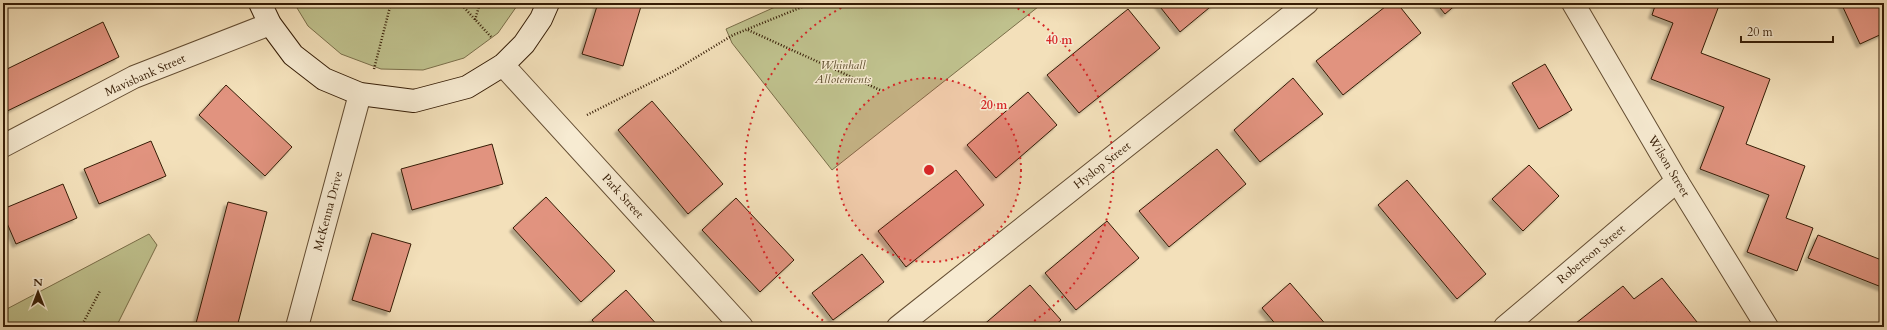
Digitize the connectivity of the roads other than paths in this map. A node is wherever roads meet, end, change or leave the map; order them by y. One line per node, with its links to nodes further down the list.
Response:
1 (260, 3): 5 (street)
2 (548, 3): 6 (street)
3 (1307, 3): 12 (street, Hyslop Street)
4 (1573, 3): 9 (street, Wilson Street)
5 (270, 24): 7 (street); 8 (street, Mavisbank Street)
6 (506, 62): 7 (street); 11 (street, Park Street)
7 (364, 95): 10 (street, McKenna Drive)
8 (3, 146)
9 (1677, 181): 13 (street, Robertson Street); 14 (street, Wilson Street)
10 (297, 327)
11 (742, 327)
12 (898, 327)
13 (1505, 327)
14 (1767, 327)

